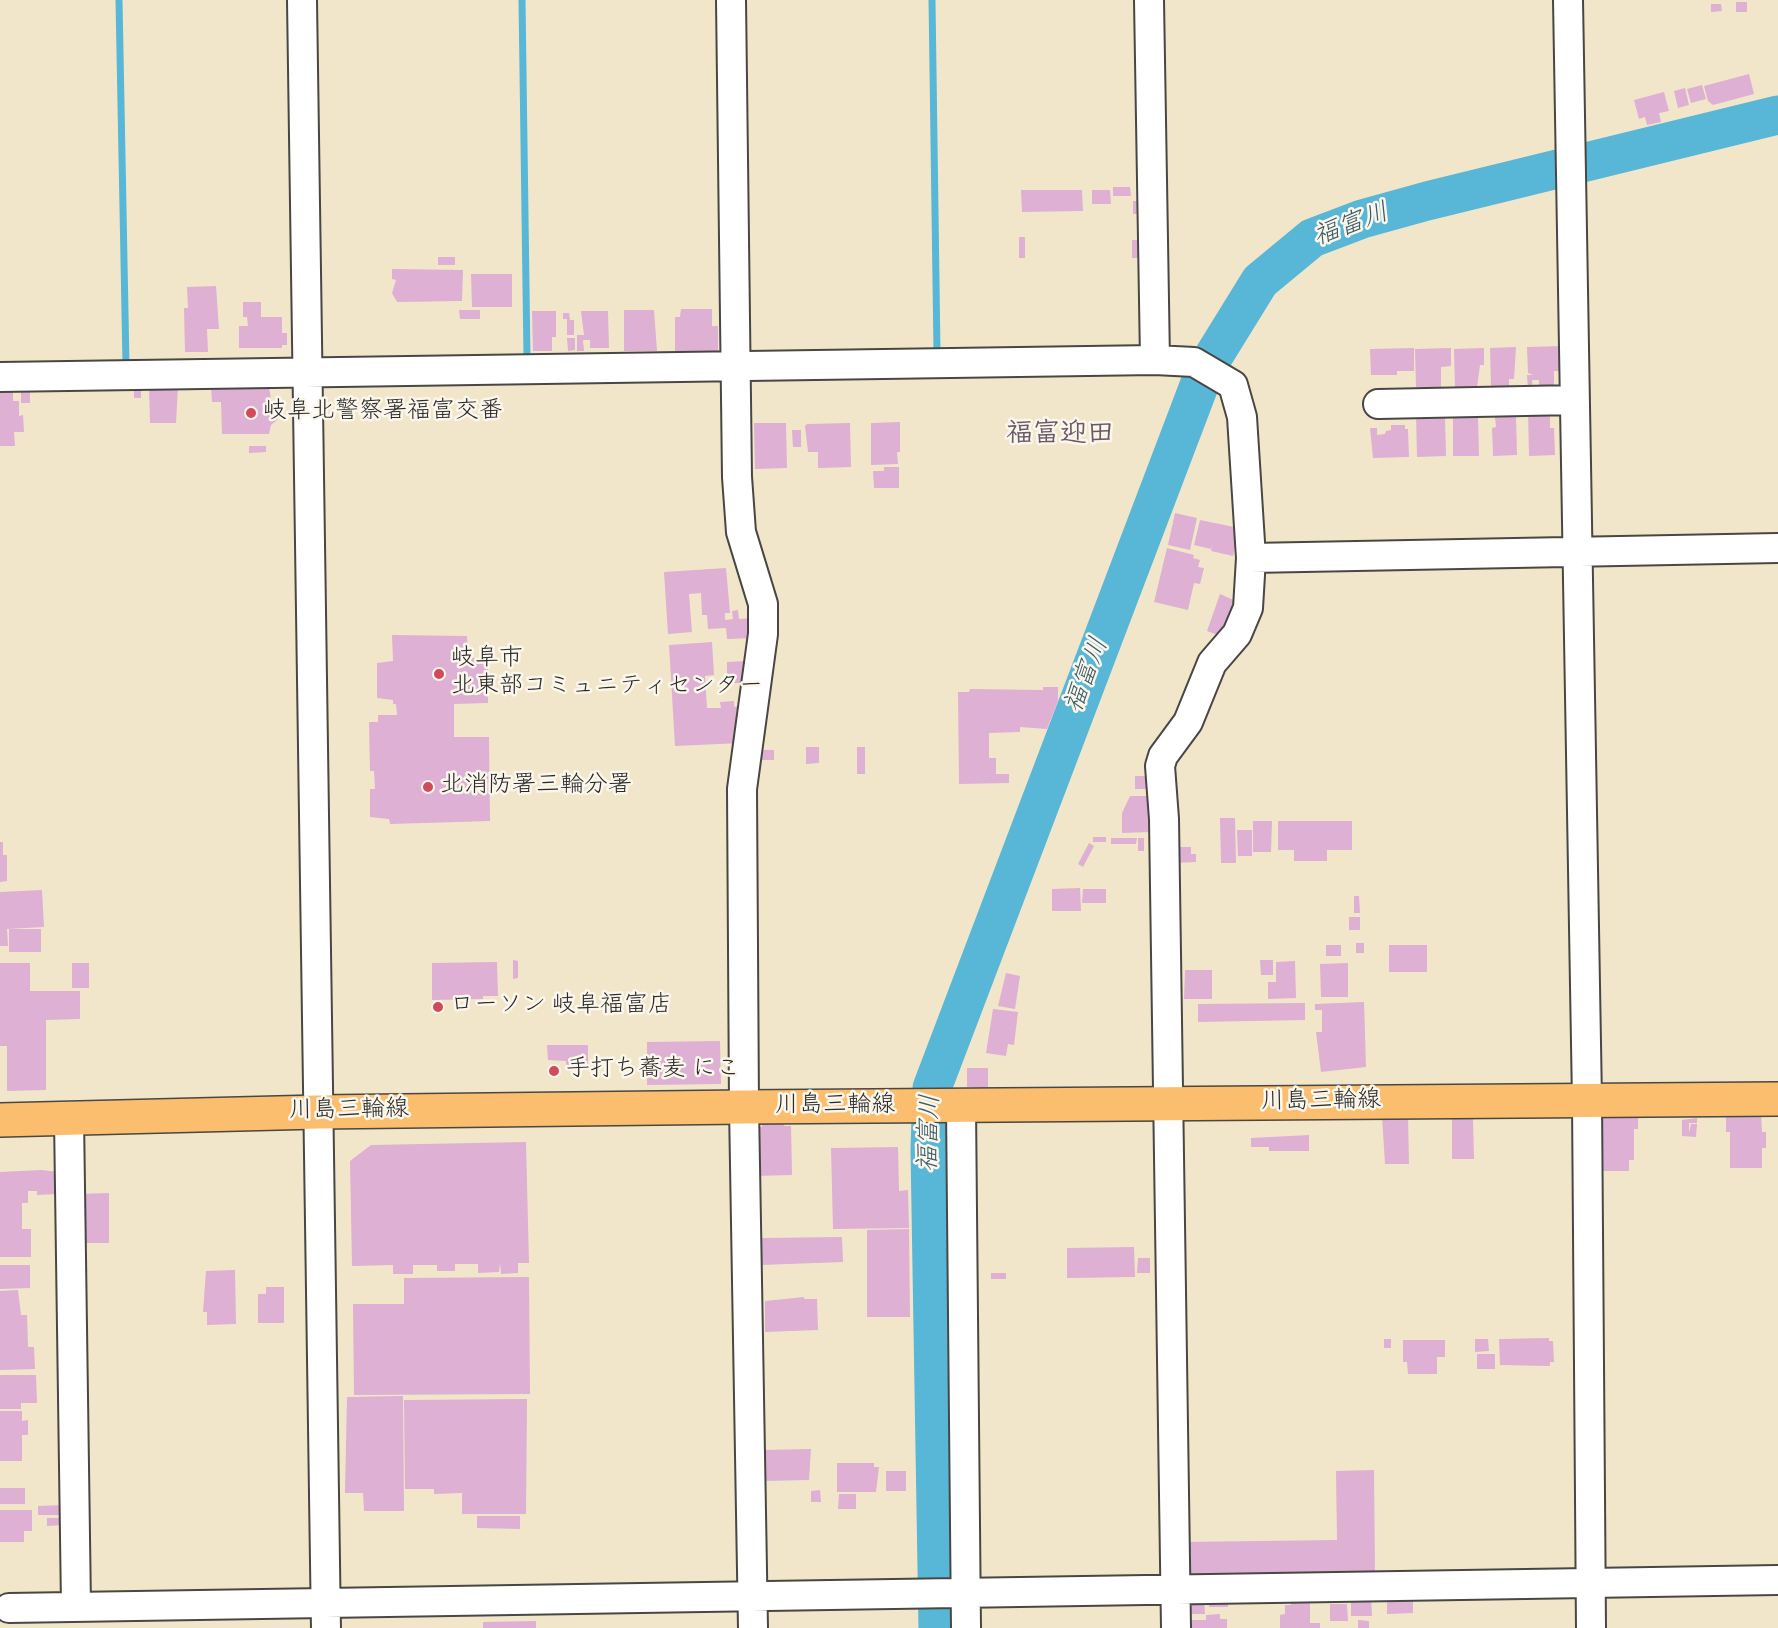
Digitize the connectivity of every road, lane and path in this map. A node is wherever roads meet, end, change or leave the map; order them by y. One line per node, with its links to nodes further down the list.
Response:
1 (302, 0): 7 (street)
2 (731, 0): 6 (street)
3 (1149, 0): 5 (street)
4 (1568, 0): 9 (street)
5 (1155, 354): 6 (street); 13 (street)
6 (735, 359): 7 (street); 17 (street)
7 (308, 372): 8 (street); 19 (street)
8 (0, 377)
9 (1574, 400): 10 (street); 12 (street)
10 (1378, 404)
11 (1778, 548): 12 (street)
12 (1577, 551): 13 (street); 15 (street)
13 (1251, 558): 16 (street)
14 (1778, 1099): 15 (main road, 川島三輪線)
15 (1587, 1100): 16 (main road, 川島三輪線); 23 (street)
16 (1167, 1104): 18 (main road, 川島三輪線); 24 (street)
17 (744, 1107): 18 (main road, 川島三輪線); 19 (main road, 川島三輪線); 26 (street)
18 (956, 1107): 25 (street)
19 (318, 1112): 20 (main road, 川島三輪線); 29 (street)
20 (69, 1118): 21 (main road, 川島三輪線); 27 (street)
21 (0, 1120)
22 (1778, 1580): 23 (street)
23 (1590, 1583): 24 (street); 33 (street)
24 (1176, 1591): 25 (street); 32 (street)
25 (963, 1593): 26 (street); 31 (street)
26 (753, 1595): 29 (street); 30 (street)
27 (76, 1606): 28 (street); 29 (street)
28 (6, 1611)
29 (326, 1615)
30 (753, 1628)
31 (966, 1628)
32 (1176, 1628)
33 (1591, 1628)

